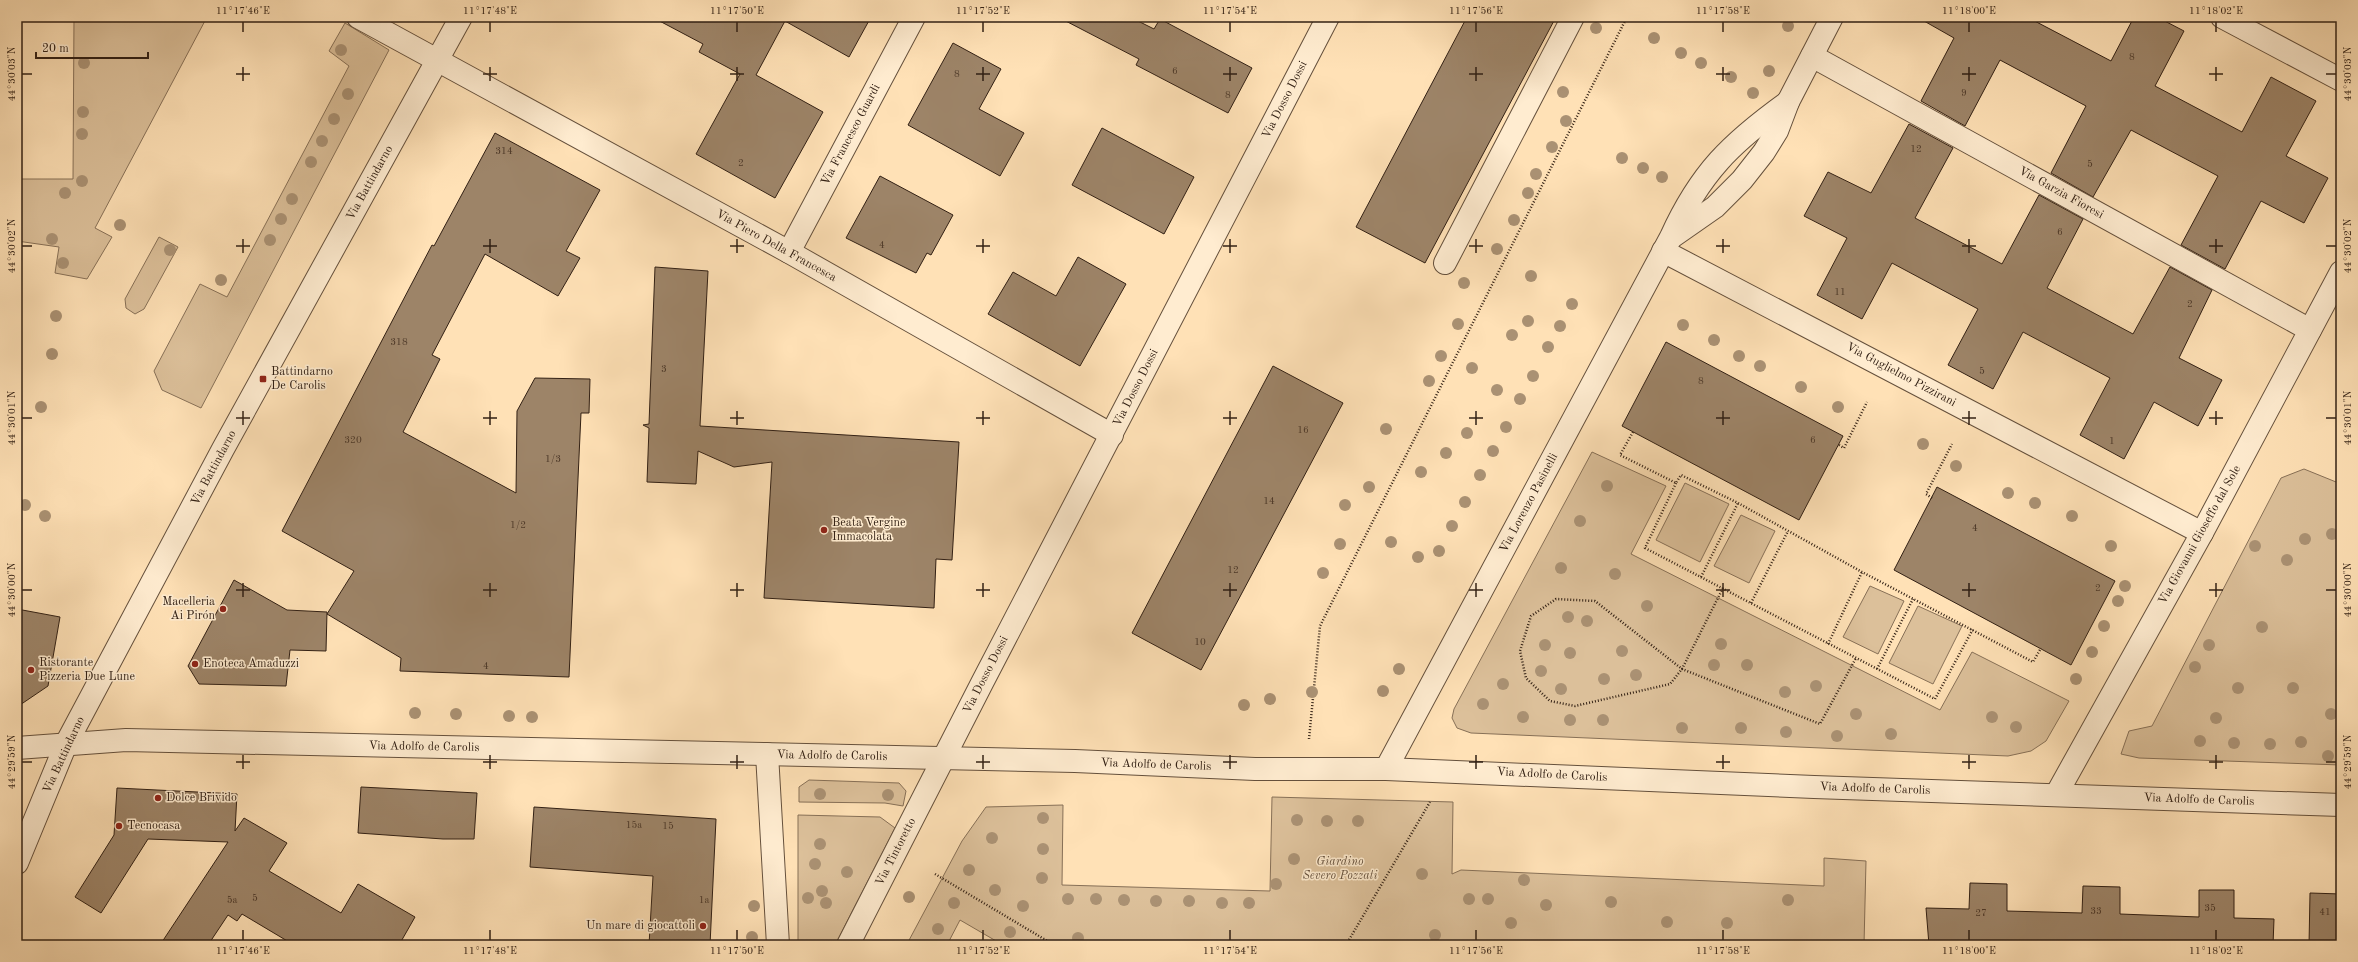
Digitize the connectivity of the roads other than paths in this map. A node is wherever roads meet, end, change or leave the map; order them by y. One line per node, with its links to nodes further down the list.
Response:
1 (358, 17): 9 (street, Via Piero Della Francesca)
2 (461, 17): 9 (street, Via Battindarno)
3 (914, 17): 13 (street, Via Francesco Guardi)
4 (1328, 17): 17 (street, Via Dosso Dossi)
5 (1573, 17): 14 (street)
6 (1832, 17): 8 (street, Via Lorenzo Pasinelli)
7 (2222, 17): 10 (street)
8 (1812, 56): 11 (street, Via Lorenzo Pasinelli); 16 (street, Via Garzia Fioresi)
9 (437, 60): 13 (street, Via Piero Della Francesca); 19 (street, Via Battindarno)
10 (2341, 80)
11 (1788, 102): 12 (street, Via Lorenzo Pasinelli); 12 (street, Via Lorenzo Pasinelli)
12 (1667, 244): 18 (street, Via Guglielmo Pizzirani); 23 (street, Via Lorenzo Pasinelli)
13 (789, 252): 17 (street, Via Piero Della Francesca)
14 (1446, 263)
15 (2341, 272): 16 (street, Via Giovanni Gioseffo dal Sole)
16 (2310, 330): 18 (street, Via Giovanni Gioseffo dal Sole)
17 (1112, 435): 22 (street, Via Dosso Dossi)
18 (2202, 533): 24 (street, Via Giovanni Gioseffo dal Sole)
19 (66, 744): 20 (street, Via Adolfo de Carolis); 21 (street, Via Adolfo de Carolis); 26 (street, Via Battindarno)
20 (17, 748)
21 (767, 754): 22 (street, Via Adolfo de Carolis); 27 (street)
22 (943, 758): 23 (street, Via Adolfo de Carolis); 28 (street, Via Tintoretto)
23 (1386, 769): 24 (street, Via Adolfo de Carolis)
24 (2056, 795): 25 (street, Via Adolfo de Carolis)
25 (2341, 805)
26 (17, 863)
27 (778, 945)
28 (848, 945)

